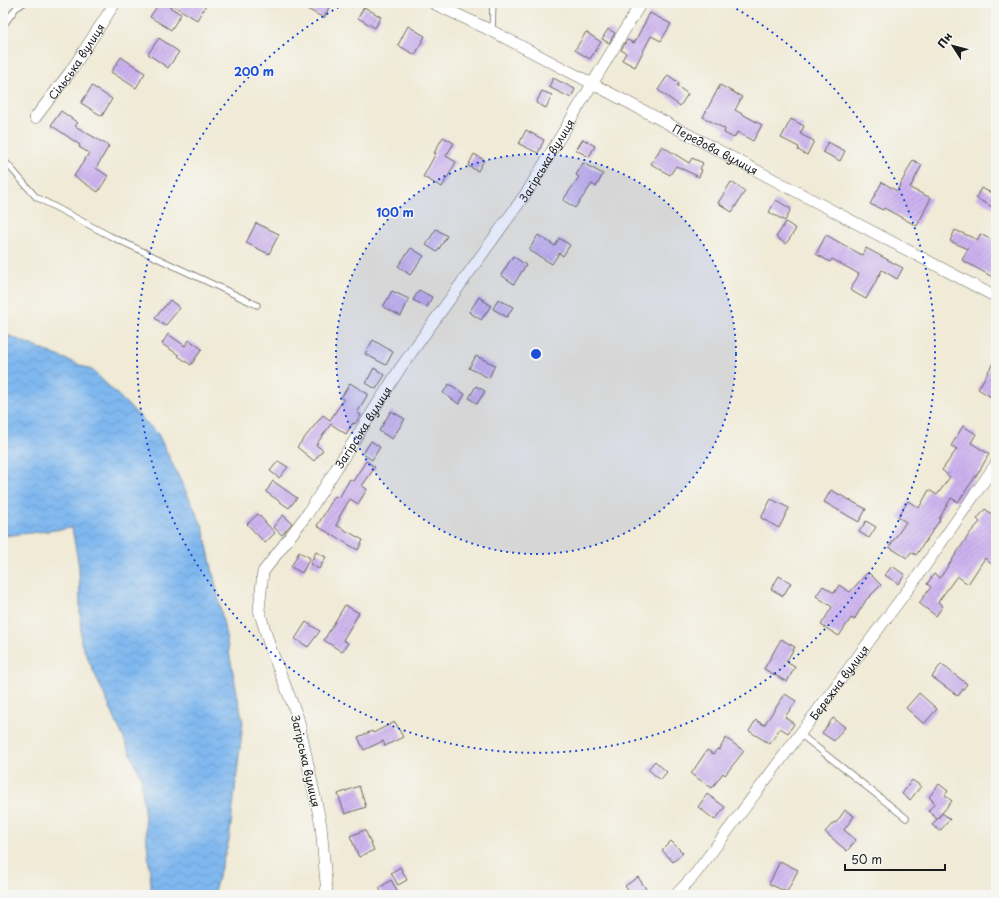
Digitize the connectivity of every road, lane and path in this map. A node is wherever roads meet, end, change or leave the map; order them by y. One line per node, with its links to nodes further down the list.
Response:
1 (24, 3): 6 (lane)
2 (115, 3): 9 (street, Сільська вулиця)
3 (433, 3): 7 (street, Передова вулиця)
4 (493, 3): 7 (lane)
5 (641, 3): 8 (street, Загірська вулиця)
6 (3, 26)
7 (492, 31): 8 (street, Передова вулиця)
8 (593, 84): 11 (street, Передова вулиця); 16 (street, Загірська вулиця)
9 (35, 118)
10 (3, 159): 12 (lane)
11 (996, 297)
12 (257, 305)
13 (996, 464): 14 (street, Бережна вулиця)
14 (800, 734): 15 (lane); 17 (street, Бережна вулиця)
15 (906, 818)
16 (327, 895)
17 (676, 895)

